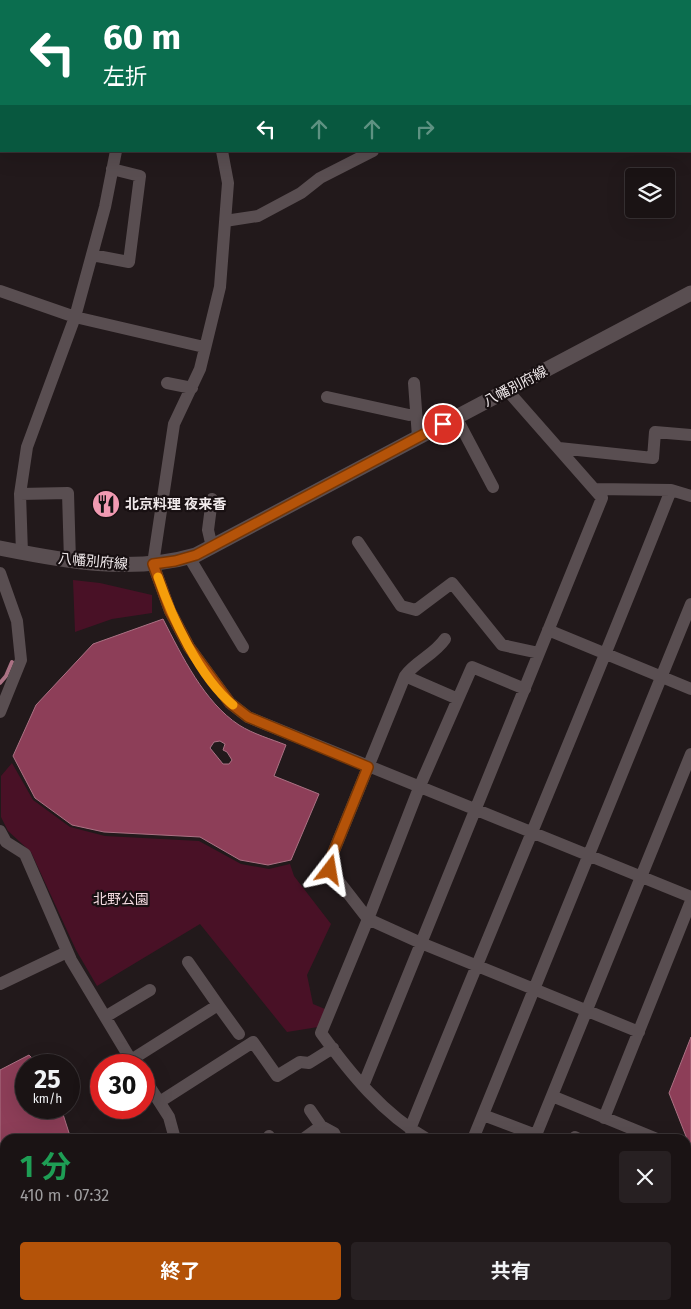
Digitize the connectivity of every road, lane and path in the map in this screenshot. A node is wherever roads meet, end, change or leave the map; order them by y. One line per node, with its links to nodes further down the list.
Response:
1 (116, 152): 4 (street)
2 (222, 152): 5 (street)
3 (371, 152): 5 (street)
4 (112, 169): 6 (street); 6 (street)
5 (225, 221): 10 (street)
6 (92, 255): 9 (street)
7 (0, 291): 9 (street)
8 (691, 293): 14 (main road, 八幡別府線)
9 (75, 317): 10 (street); 26 (street)
10 (204, 347): 13 (street)
11 (166, 383): 13 (street)
12 (414, 383): 16 (street)
13 (192, 388): 35 (street)
14 (507, 390): 17 (main road, 八幡別府線); 20 (street)
15 (327, 397): 16 (street)
16 (416, 412): 19 (street)
17 (456, 417): 19 (main road, 八幡別府線); 23 (street)
18 (691, 435): 21 (street)
19 (418, 437): 30 (main road, 八幡別府線)
20 (559, 448): 21 (street); 24 (street)
21 (653, 458): 22 (street)
22 (666, 460)
23 (493, 486)
24 (595, 489): 25 (street); 38 (street)
25 (671, 490): 27 (street); 42 (street)
26 (20, 494): 32 (street); 34 (street)
27 (691, 496)
28 (212, 499): 30 (street)
29 (358, 542): 41 (street)
30 (212, 547): 33 (main road, 八幡別府線)
31 (0, 548): 32 (main road, 八幡別府線)
32 (22, 553): 34 (main road, 八幡別府線)
33 (189, 557): 35 (main road, 八幡別府線); 40 (street)
34 (70, 561): 35 (main road, 八幡別府線)
35 (153, 564): 51 (street)
36 (0, 573): 47 (street)
37 (691, 604): 44 (street)
38 (548, 630): 41 (street); 42 (street)
39 (445, 639): 43 (street)
40 (244, 647)
41 (539, 653): 45 (street)
42 (606, 655): 44 (street); 54 (street)
43 (405, 676): 48 (street); 51 (street)
44 (661, 678): 46 (street); 56 (street)
45 (525, 689): 48 (street); 53 (street)
46 (691, 689)
47 (5, 694): 49 (street)
48 (458, 699): 52 (street)
49 (0, 712)
50 (691, 754): 57 (street)
51 (368, 767): 52 (street); 60 (street)
52 (419, 788): 53 (street); 60 (street)
53 (476, 811): 54 (street); 61 (street)
54 (532, 834): 56 (street); 64 (street)
55 (2, 841): 62 (street)
56 (589, 856): 57 (street); 66 (street)
57 (640, 877): 58 (street); 69 (street)
58 (691, 897)
59 (691, 902): 72 (street)
60 (368, 919): 61 (street); 73 (street)
61 (421, 943): 64 (street); 76 (street)
62 (68, 952): 65 (street); 70 (street)
63 (188, 962): 68 (street)
64 (476, 965): 66 (street); 84 (street)
65 (0, 984)
66 (534, 989): 69 (street); 81 (street)
67 (150, 990): 70 (street)
68 (218, 1005): 71 (street); 75 (street)
69 (587, 1010): 72 (street); 78 (street)
70 (105, 1018): 74 (street)
71 (239, 1026)
72 (639, 1032): 82 (street)
73 (332, 1048): 76 (street); 79 (street)
74 (127, 1054)
75 (142, 1054)
76 (363, 1086): 84 (street)
77 (155, 1094): 79 (street)
78 (552, 1096): 82 (street); 91 (street)
79 (160, 1101): 85 (street)
80 (310, 1110): 83 (street)
81 (483, 1115): 89 (street); 90 (street)
82 (604, 1118): 92 (street)
83 (322, 1126): 86 (street); 87 (street)
84 (410, 1129): 88 (street)
85 (174, 1134)
86 (310, 1134)
87 (335, 1134)
88 (418, 1134)
89 (475, 1134)
90 (533, 1134)
91 (536, 1134)
92 (644, 1134)

